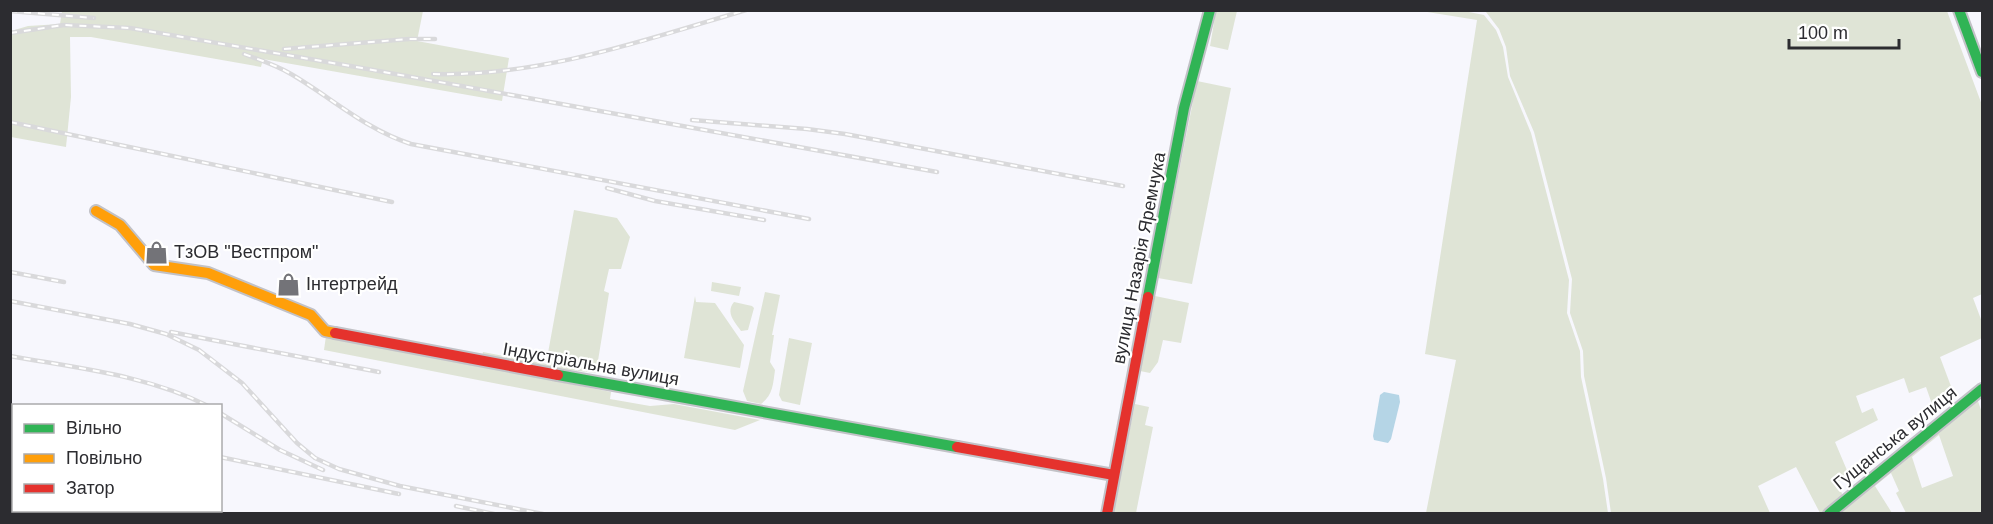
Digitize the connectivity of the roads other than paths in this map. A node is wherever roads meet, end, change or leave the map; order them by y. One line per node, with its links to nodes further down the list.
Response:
1 (1210, 10): 6 (main road, вулиця Назарія Яремчука)
2 (1959, 10): 3 (main road)
3 (1983, 72)
4 (96, 211): 6 (main road, Індустріальна вулиця)
5 (1983, 389): 8 (main road, Гущанська вулиця)
6 (1114, 474): 7 (main road, вулиця Назарія Яремчука)
7 (1107, 513)
8 (1829, 513)

